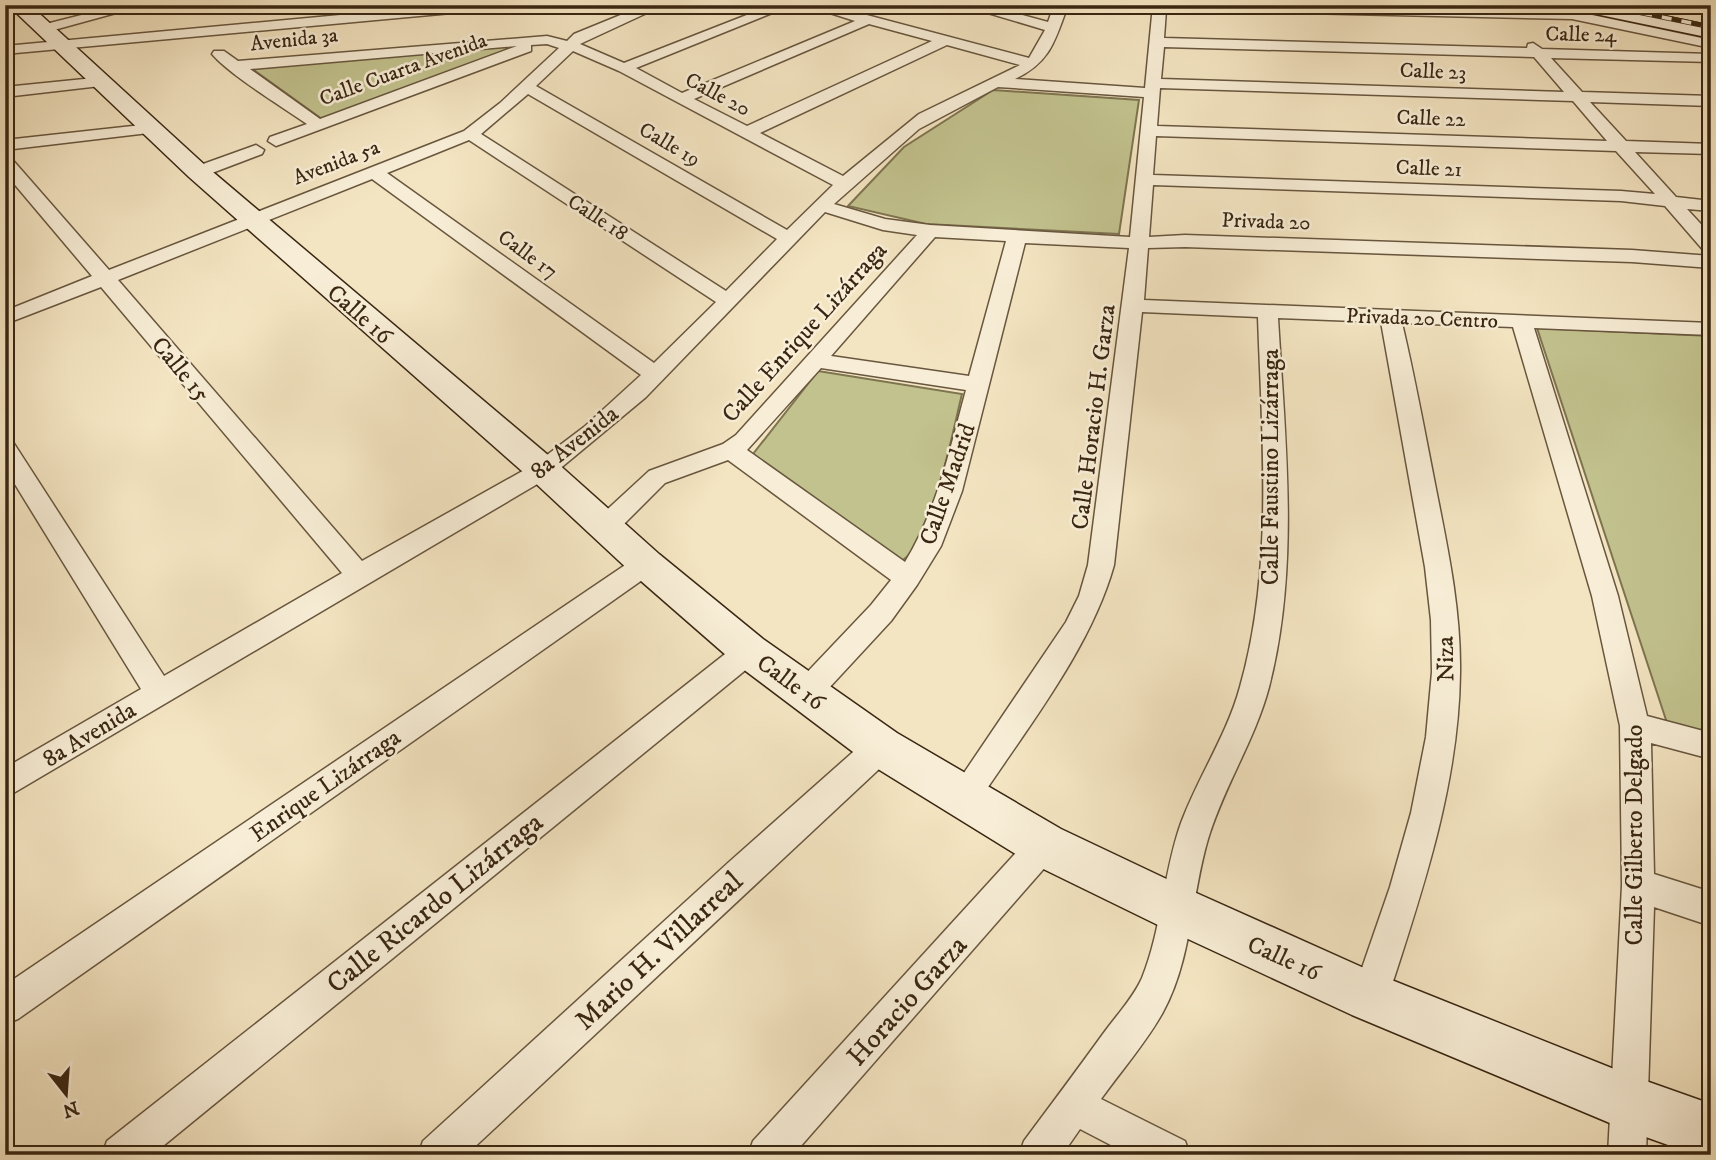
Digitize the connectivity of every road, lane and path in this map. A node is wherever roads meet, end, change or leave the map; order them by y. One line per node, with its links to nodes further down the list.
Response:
1 (18, 5): 16 (street, Calle 16)
2 (138, 5): 16 (street)
3 (495, 5): 18 (street)
4 (657, 5): 23 (street, Avenida 5a)
5 (785, 5): 32 (street)
6 (812, 5): 14 (street)
7 (968, 5): 15 (street)
8 (1061, 5): 15 (street)
9 (1656, 5): 12 (street)
10 (1159, 6): 13 (street); 21 (street, Calle Horacio H. Garza)
11 (1576, 10): 13 (street); 17 (street); 22 (street)
12 (1711, 16)
13 (1518, 18): 28 (street)
14 (868, 20): 20 (street); 39 (street)
15 (1052, 27): 30 (street)
16 (43, 29): 24 (street, Calle 16)
17 (1711, 32)
18 (188, 33): 24 (street); 25 (street)
19 (547, 40): 23 (street, Avenida 3a); 31 (street, Avenida 3a); 41 (street, Calle Cuarta Avenida)
20 (944, 41): 30 (street); 44 (street)
21 (1156, 42): 28 (street, Calle 24); 36 (street, Calle Horacio H. Garza)
22 (1711, 44)
23 (568, 45): 32 (street, Calle 20); 35 (street, Avenida 5a)
24 (62, 46): 26 (street); 33 (street, Calle 16)
25 (205, 47)
26 (5, 50)
27 (219, 54): 31 (street)
28 (1539, 54): 29 (street, Calle 24); 38 (street)
29 (1711, 58)
30 (1031, 63): 34 (street, 8a Avenida)
31 (233, 66): 41 (street)
32 (624, 68): 39 (street, Calle 20)
33 (104, 82): 37 (street); 42 (street, Calle 16)
34 (995, 82): 36 (street, Calle 23); 55 (street, 8a Avenida)
35 (527, 87): 45 (street, Avenida 5a); 62 (street, Calle 19)
36 (1153, 88): 38 (street, Calle 23); 43 (street, Calle Horacio H. Garza)
37 (5, 92)
38 (1577, 97): 40 (street, Calle 23); 48 (street)
39 (683, 98): 44 (street, Calle 20)
40 (1711, 101)
41 (317, 124): 46 (street, Calle Cuarta Avenida)
42 (150, 129): 47 (street); 52 (street, Calle 16)
43 (1150, 131): 48 (street, Calle 22); 54 (street, Calle Horacio H. Garza)
44 (746, 133): 55 (street, Calle 20)
45 (470, 134): 53 (street, Avenida 5a); 67 (street, Calle 18)
46 (276, 141)
47 (5, 145)
48 (1623, 146): 49 (street, Calle 22); 56 (street)
49 (1711, 149)
50 (256, 150): 52 (street)
51 (5, 162): 66 (street, Calle 15)
52 (198, 172): 59 (street, Calle 16)
53 (374, 172): 59 (street, Avenida 5a); 75 (street, Calle 17)
54 (1146, 180): 56 (street, Calle 21); 63 (street, Calle Horacio H. Garza)
55 (846, 185): 57 (street, 8a Avenida)
56 (1670, 201): 58 (street, Calle 21); 64 (street)
57 (823, 206): 60 (street, Privada 20); 62 (street, 8a Avenida)
58 (1711, 206)
59 (253, 220): 66 (street, Avenida 5a); 79 (street, Calle 16)
60 (930, 231): 61 (street, Privada 20); 74 (street, Calle Enrique Lizárraga)
61 (1017, 237): 63 (street, Privada 20); 76 (street, Calle Madrid)
62 (790, 239): 67 (street, 8a Avenida)
63 (1139, 243): 65 (street, Privada 20); 68 (street, Calle Horacio H. Garza)
64 (1711, 247)
65 (1711, 262)
66 (105, 278): 71 (street, Avenida 5a); 82 (street, Calle 15)
67 (726, 300): 75 (street, 8a Avenida)
68 (1133, 306): 69 (street, Privada 20 Centro); 91 (street, Calle Horacio H. Garza)
69 (1268, 312): 70 (street, Privada 20 Centro); 94 (street, Calle Faustino Lizárraga)
70 (1390, 317): 72 (street, Privada 20 Centro); 96 (street, Niza)
71 (5, 318)
72 (1521, 321): 73 (street, Privada 20 Centro); 87 (street, Calle Gilberto Delgado)
73 (1711, 329)
74 (814, 360): 76 (street); 78 (street, Calle Enrique Lizárraga)
75 (654, 374): 79 (street, 8a Avenida)
76 (978, 385): 83 (street, Calle Madrid)
77 (5, 448): 85 (street)
78 (731, 450): 80 (street, Calle Enrique Lizárraga); 83 (street)
79 (543, 470): 80 (street, Calle 16); 82 (street, 8a Avenida)
80 (607, 525): 81 (street, Calle 16)
81 (646, 564): 84 (street, Calle 16); 97 (street, Enrique Lizárraga)
82 (359, 575): 85 (street, 8a Avenida)
83 (908, 578): 86 (street, Calle Madrid)
84 (749, 651): 86 (street, Calle 16); 101 (street, Calle Ricardo Lizárraga)
85 (159, 693): 90 (street, 8a Avenida)
86 (806, 693): 89 (street, Calle 16)
87 (1635, 726): 88 (street); 93 (street, Calle Gilberto Delgado)
88 (1711, 746)
89 (881, 747): 91 (street, Calle 16); 102 (street, Mario H. Villarreal)
90 (5, 784)
91 (963, 798): 92 (street, Calle 16)
92 (1044, 845): 94 (street, Calle 16); 103 (street, Horacio Garza)
93 (1638, 885): 95 (street); 98 (street, Calle Gilberto Delgado)
94 (1177, 909): 96 (street, Calle 16); 99 (street, Calle Faustino Lizárraga)
95 (1711, 909)
96 (1370, 997): 98 (street, Calle 16)
97 (5, 1006)
98 (1629, 1103): 100 (street, Calle 16); 106 (street, Calle Gilberto Delgado)
99 (1074, 1105): 104 (street, Calle Faustino Lizárraga); 105 (street)
100 (1711, 1132)
101 (121, 1155)
102 (437, 1155)
103 (767, 1155)
104 (1038, 1155)
105 (1171, 1155)
106 (1627, 1155)

